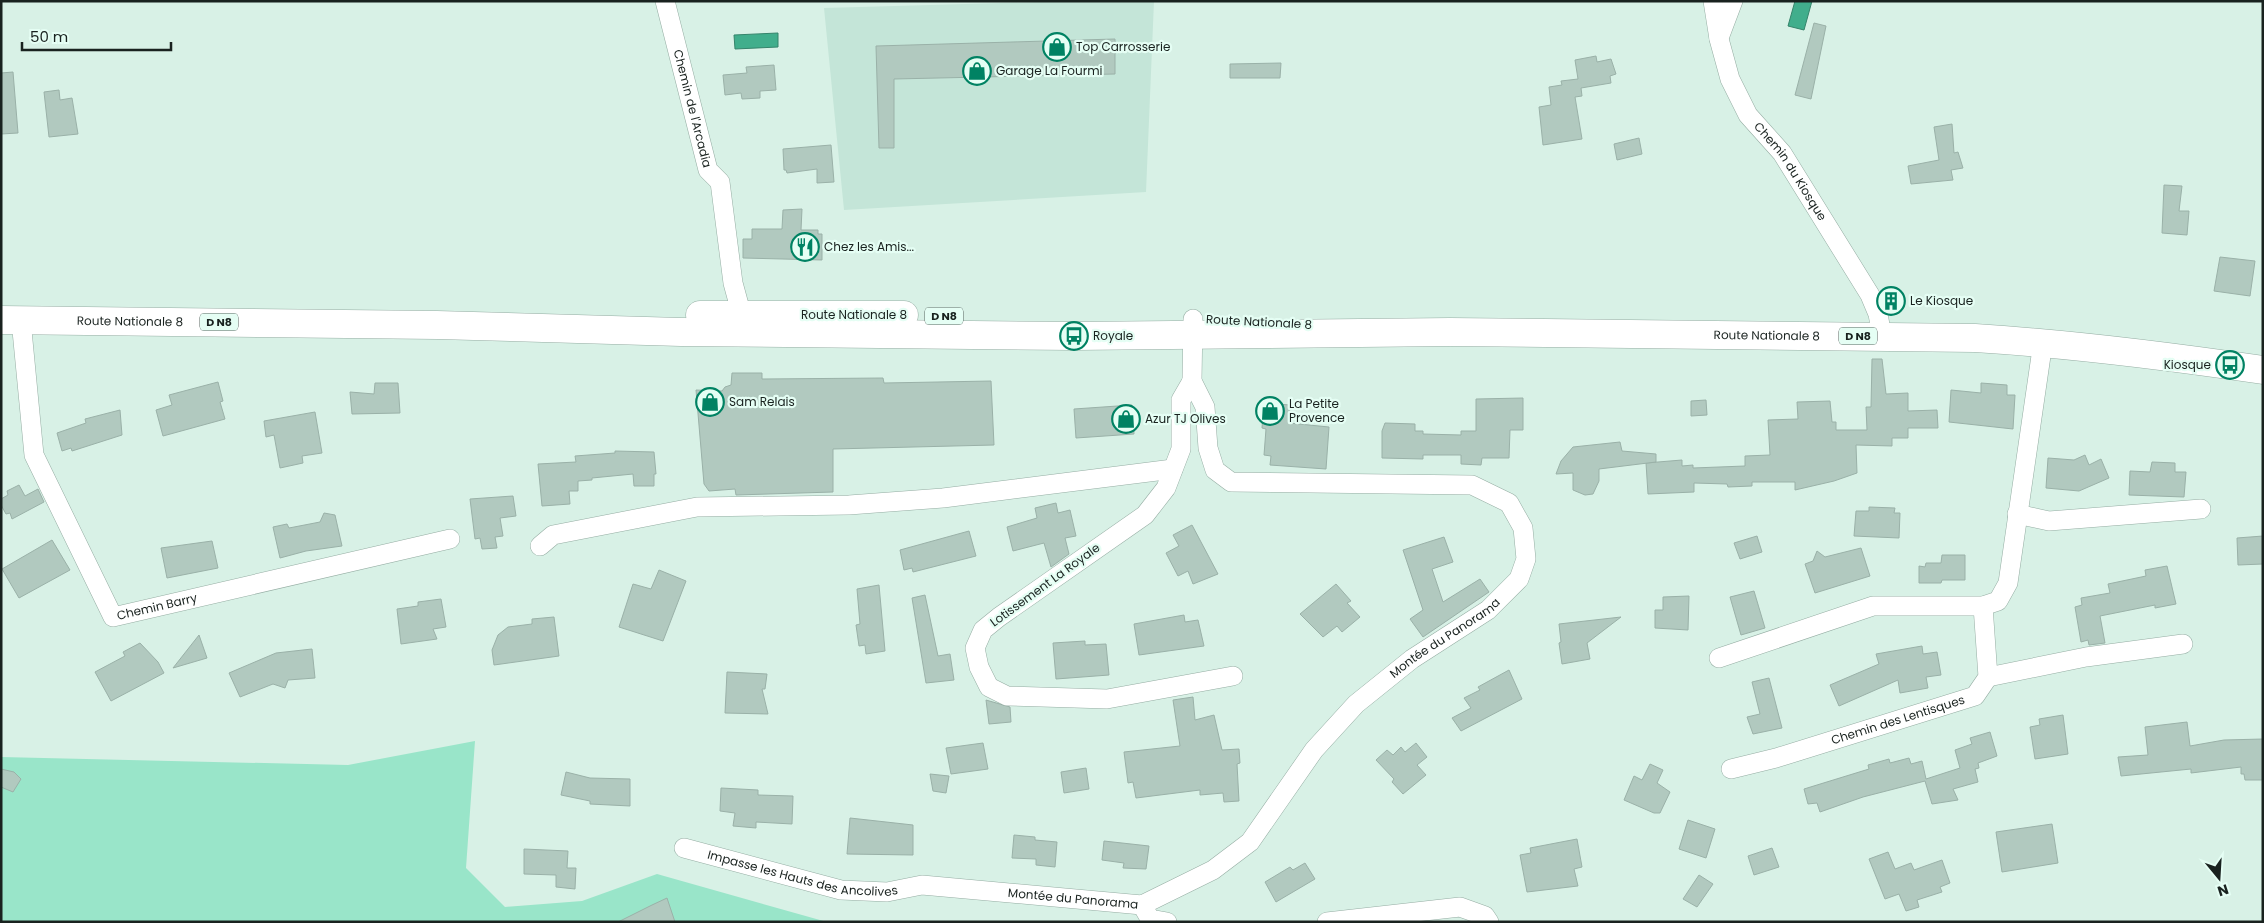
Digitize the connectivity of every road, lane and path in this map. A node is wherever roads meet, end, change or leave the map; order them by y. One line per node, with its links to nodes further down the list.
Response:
1 (666, 1): 6 (street, Chemin de l'Arcadia)
2 (1713, 1): 4 (street, Chemin du Kiosque)
3 (1733, 1): 4 (street)
4 (1719, 39): 8 (street, Chemin du Kiosque)
5 (11, 320): 6 (main road, Route Nationale 8 / D N8); 15 (street, Chemin Barry)
6 (739, 323): 7 (main road, Route Nationale 8 / D N8)
7 (1193, 327): 8 (main road, Route Nationale 8 / D N8); 11 (street, Montée du Panorama)
8 (1882, 336): 9 (main road, Route Nationale 8 / D N8)
9 (2043, 342): 10 (main road, Route Nationale 8 / D N8); 14 (street)
10 (2263, 370)
11 (1192, 381): 12 (street, Lotissement La Royale); 25 (street, Montée du Panorama)
12 (1173, 470): 16 (street); 20 (street, Lotissement La Royale)
13 (2201, 509): 14 (street)
14 (2017, 514): 17 (street)
15 (450, 539)
16 (540, 546)
17 (1982, 606): 19 (street); 21 (street)
18 (2183, 644): 21 (street)
19 (1719, 658)
20 (1233, 676)
21 (1988, 677): 22 (street, Chemin des Lentisques)
22 (1731, 768)
23 (684, 848): 24 (street, Impasse les Hauts des Ancolives)
24 (922, 885): 25 (street, Montée du Panorama)
25 (1142, 905): 26 (street)
26 (1167, 922)
27 (1327, 922): 28 (street)
28 (1489, 922)

